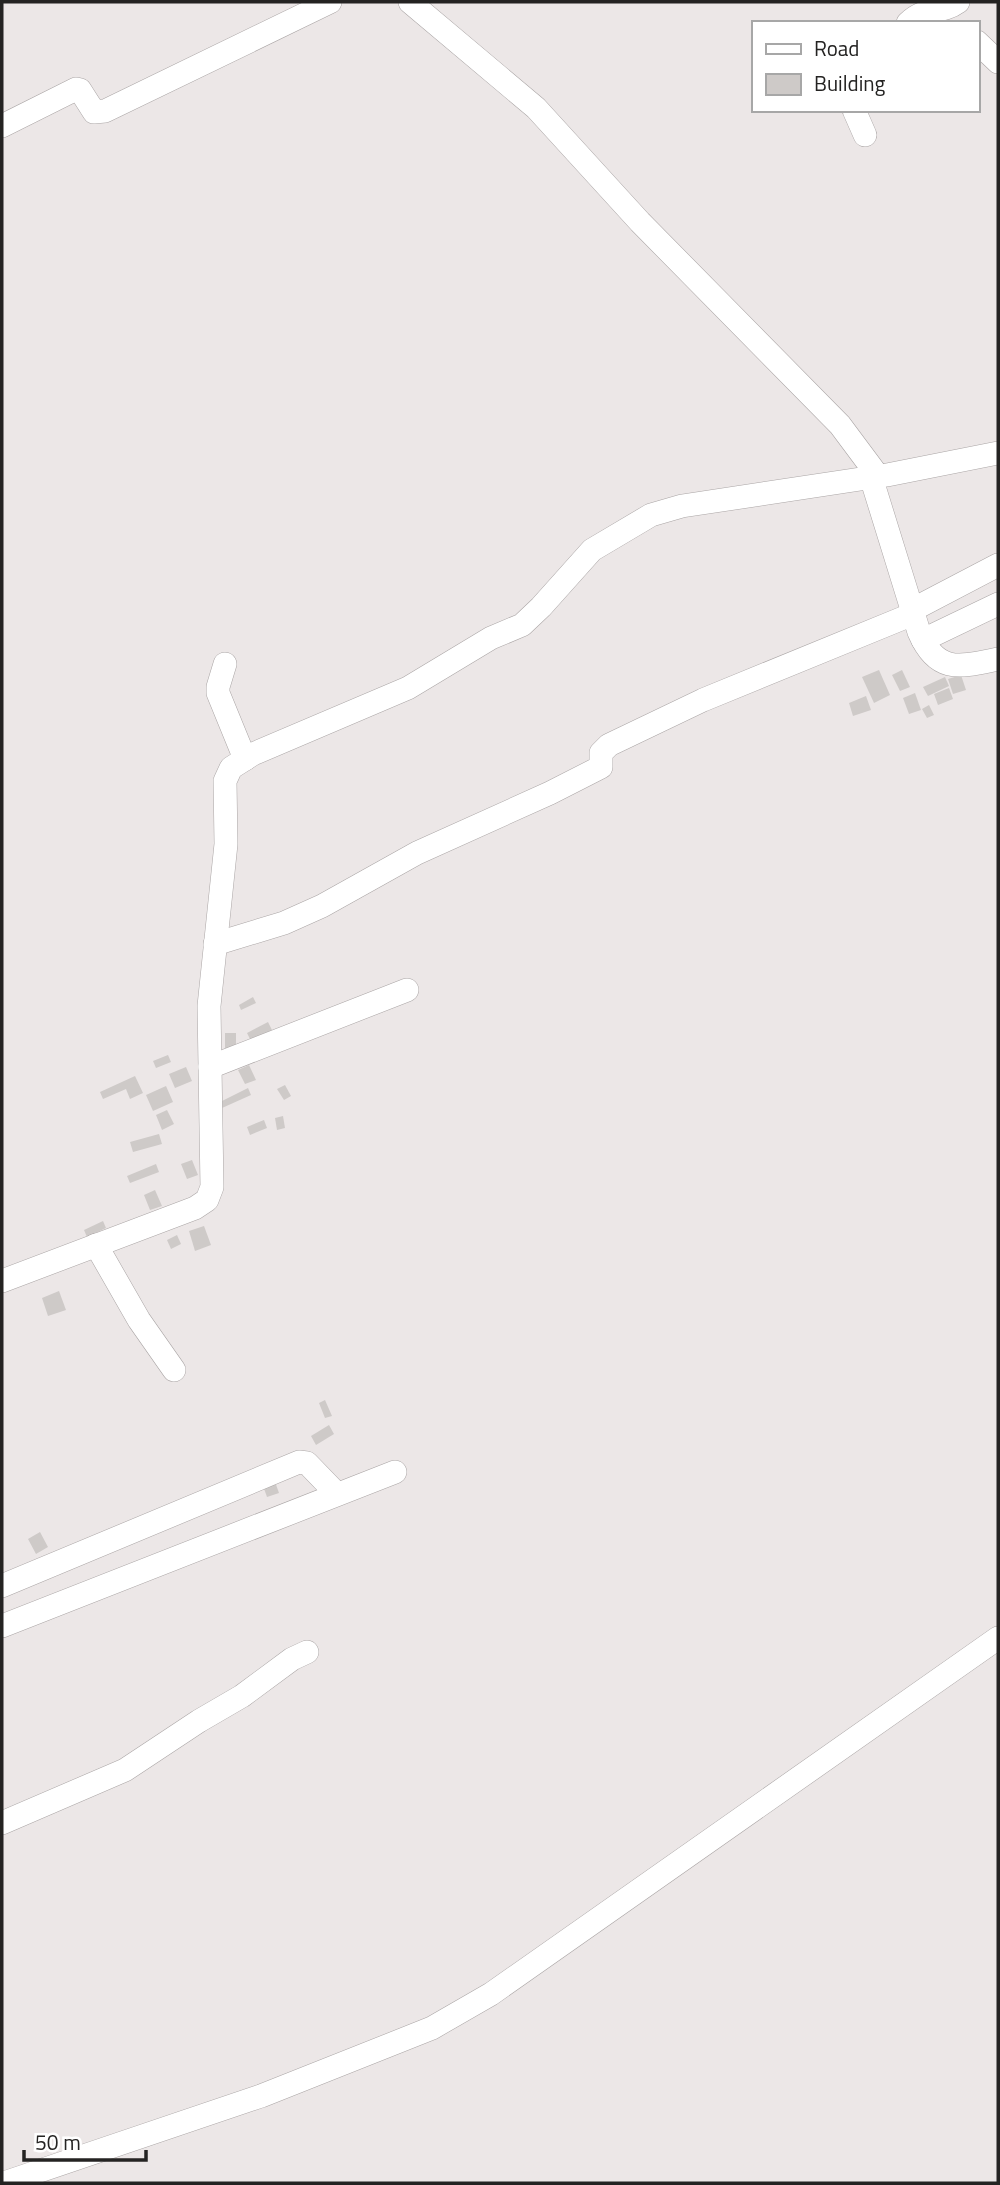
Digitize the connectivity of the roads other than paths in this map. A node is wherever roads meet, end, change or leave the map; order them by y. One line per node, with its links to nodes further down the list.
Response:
1 (330, 2): 8 (street)
2 (410, 2): 11 (street)
3 (947, 9): 4 (street)
4 (911, 21)
5 (979, 44): 6 (street)
6 (998, 62)
7 (855, 112): 9 (street)
8 (2, 126)
9 (865, 135)
10 (998, 453): 11 (street)
11 (874, 477): 14 (street); 18 (street)
12 (998, 565): 14 (street)
13 (998, 604): 15 (street)
14 (913, 612): 15 (street); 19 (street)
15 (923, 640): 16 (street)
16 (998, 659)
17 (225, 664): 18 (street)
18 (245, 759): 19 (street)
19 (215, 944): 21 (street)
20 (407, 990): 21 (street)
21 (210, 1068): 22 (street)
22 (96, 1245): 23 (street); 24 (street)
23 (2, 1281)
24 (174, 1370)
25 (395, 1472): 26 (street)
26 (337, 1494): 27 (street); 28 (street)
27 (2, 1586)
28 (2, 1626)
29 (998, 1639): 32 (street)
30 (307, 1652): 31 (street)
31 (2, 1822)
32 (4, 2183)

